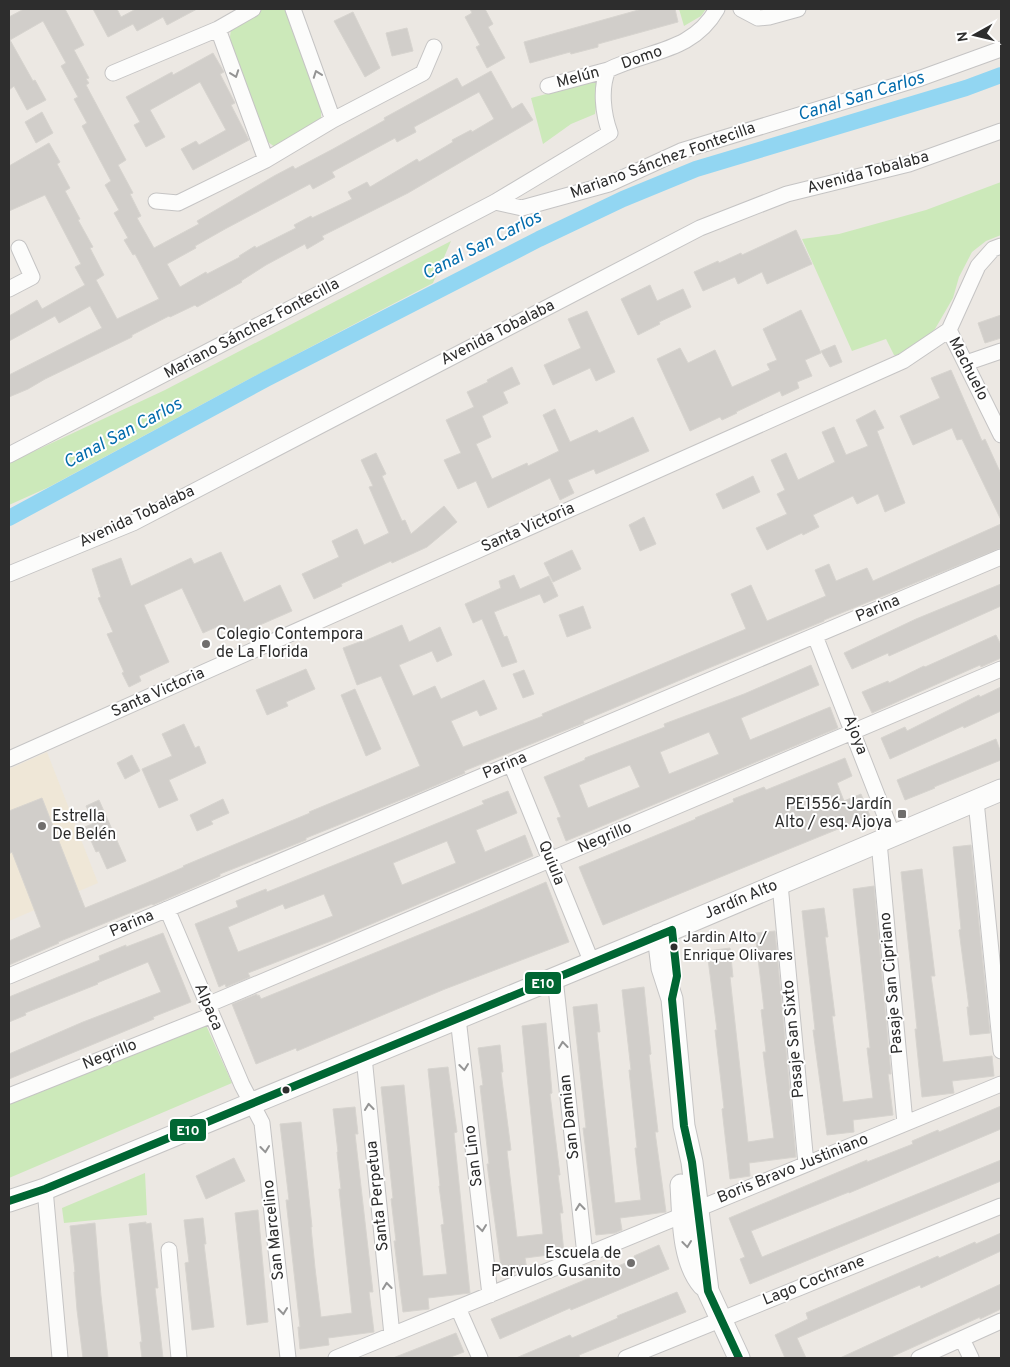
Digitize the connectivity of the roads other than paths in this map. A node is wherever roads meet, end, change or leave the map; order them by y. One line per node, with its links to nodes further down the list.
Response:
1 (252, 9): 6 (street)
2 (293, 9): 12 (street, one-way to 2)
3 (717, 9): 9 (street, Domo)
4 (740, 9): 5 (street)
5 (798, 9)
6 (225, 20): 10 (street); 15 (street, one-way to 15)
7 (434, 47): 12 (street)
8 (1001, 49): 17 (street, Mariano Sánchez Fontecilla)
9 (608, 70): 11 (street, Melún); 13 (street, Domo)
10 (113, 73)
11 (548, 86)
12 (333, 120): 15 (street)
13 (607, 126): 17 (street, Mariano Sánchez Fontecilla)
14 (1001, 131): 27 (street, Avenida Tobalaba)
15 (266, 160): 16 (street)
16 (156, 201)
17 (495, 202): 25 (street, Mariano Sánchez Fontecilla)
18 (1001, 246): 21 (street)
19 (19, 248): 20 (street)
20 (9, 289)
21 (949, 330): 23 (street, Machuelo); 31 (street, Santa Victoria)
22 (1001, 351): 23 (street)
23 (966, 363): 24 (street, Machuelo)
24 (1001, 435)
25 (9, 455)
26 (1001, 557): 28 (street, Parina)
27 (9, 574)
28 (815, 636): 30 (street, Ajoya); 32 (street, Parina)
29 (1001, 669): 30 (street, Negrillo)
30 (854, 732): 35 (street, Ajoya); 36 (street, Negrillo)
31 (9, 759)
32 (511, 764): 36 (street, Quiula); 38 (street, Parina)
33 (1001, 790): 34 (street, Jardín Alto)
34 (976, 801): 35 (street, Jardín Alto); 45 (street)
35 (886, 839): 37 (street, Jardín Alto); 50 (street, Pasaje San Cipriano)
36 (550, 861): 40 (street, Quiula); 43 (street, Negrillo)
37 (780, 884): 39 (street, Jardín Alto); 51 (street, Pasaje San Sixto)
38 (167, 909): 41 (street, Parina); 43 (street, Alpaca)
39 (665, 932): 40 (street, Jardín Alto); 55 (street)
40 (592, 963): 42 (street, Jardín Alto)
41 (9, 976)
42 (555, 978): 44 (street, Jardín Alto); 57 (street, San Damian, one-way to 42)
43 (209, 1010): 48 (street, Negrillo); 49 (street, Alpaca)
44 (458, 1018): 46 (street, Jardín Alto); 58 (street, San Lino, one-way to 58)
45 (1001, 1051)
46 (364, 1057): 49 (street, Jardín Alto); 62 (street, Santa Perpetua, one-way to 46)
47 (1001, 1084): 50 (street, Boris Bravo Justiniano)
48 (9, 1096)
49 (252, 1103): 52 (street, Jardín Alto); 66 (street, San Marcelino, one-way to 66)
50 (905, 1123): 51 (street, Boris Bravo Justiniano)
51 (806, 1164): 55 (street, Boris Bravo Justiniano)
52 (46, 1189): 53 (street, Jardín Alto); 64 (street)
53 (9, 1202)
54 (1001, 1206): 60 (street, Lago Cochrane)
55 (690, 1212): 57 (street, Boris Bravo Justiniano); 60 (street)
56 (170, 1250): 65 (street)
57 (585, 1255): 58 (street, Boris Bravo Justiniano)
58 (490, 1295): 59 (street, Boris Bravo Justiniano)
59 (458, 1308): 62 (street, Boris Bravo Justiniano); 68 (street)
60 (721, 1319): 69 (street, Lago Cochrane); 70 (street)
61 (1001, 1322): 63 (street)
62 (392, 1335): 67 (street, Boris Bravo Justiniano)
63 (962, 1339): 71 (street); 72 (street)
64 (60, 1358)
65 (178, 1358)
66 (288, 1358)
67 (336, 1358)
68 (480, 1358)
69 (626, 1358)
70 (739, 1358)
71 (919, 1358)
72 (971, 1358)

